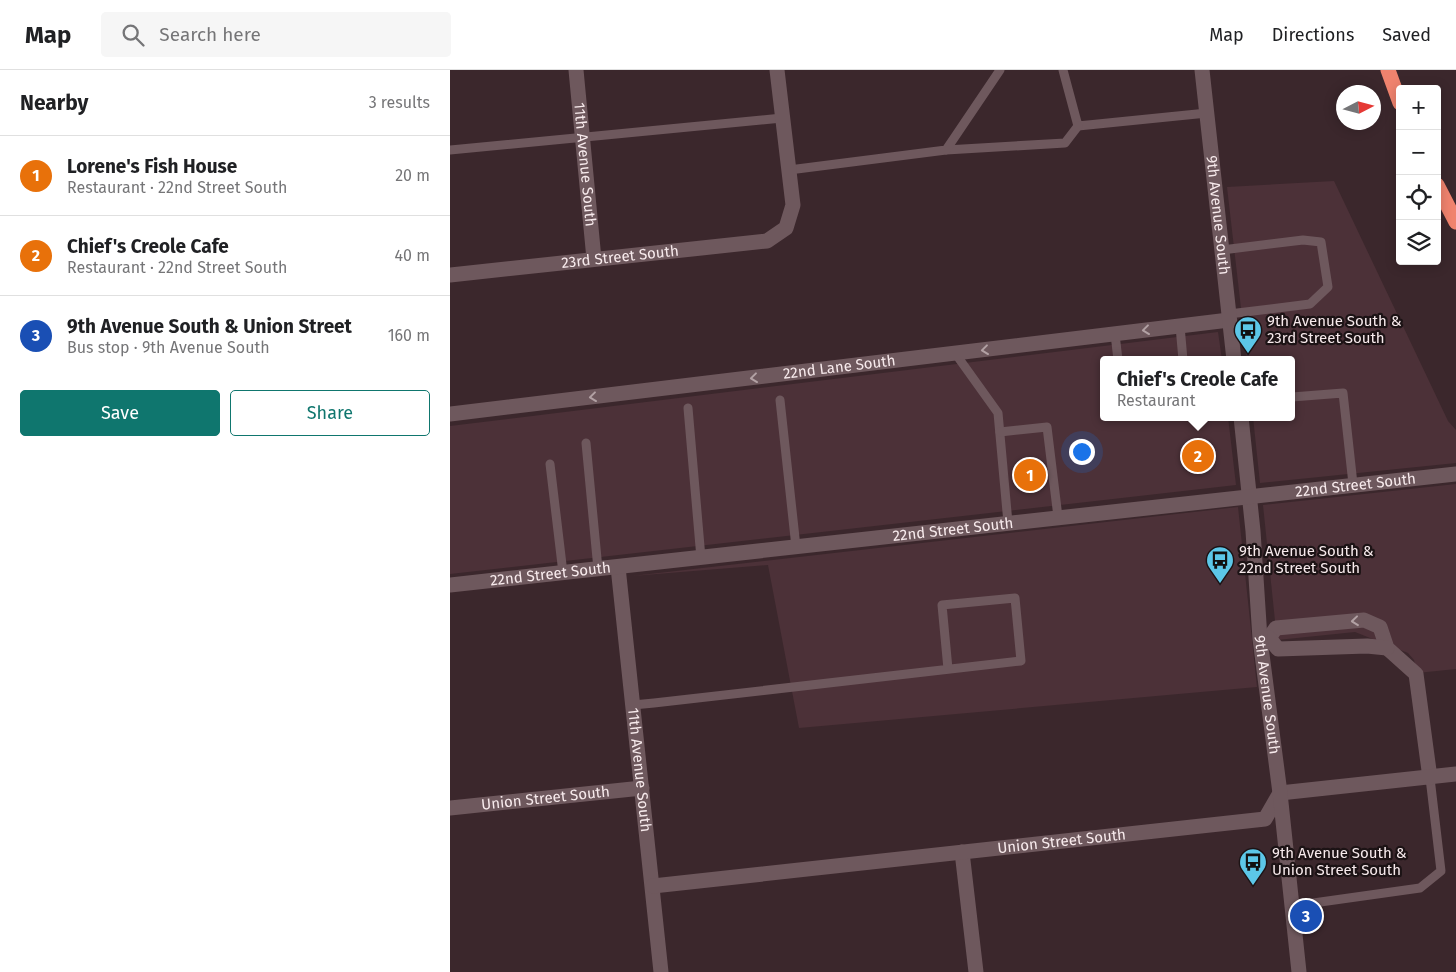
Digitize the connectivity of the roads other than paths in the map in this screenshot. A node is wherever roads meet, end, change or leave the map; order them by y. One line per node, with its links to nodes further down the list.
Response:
1 (576, 70): 11 (street, 11th Avenue South)
2 (777, 70): 9 (street)
3 (1000, 70): 13 (lane)
4 (1063, 70): 10 (lane)
5 (1202, 70): 8 (street, 9th Avenue South)
6 (1388, 70): 7 (highway)
7 (1396, 92)
8 (1207, 112): 10 (lane); 17 (street, 9th Avenue South)
9 (782, 118): 11 (lane); 14 (street)
10 (1078, 126): 13 (lane)
11 (582, 136): 12 (lane); 18 (street, 11th Avenue South)
12 (450, 150)
13 (946, 150): 14 (lane)
14 (789, 170): 18 (street, 23rd Street South)
15 (1441, 193): 16 (highway)
16 (1456, 222)
17 (1222, 250): 20 (street, 9th Avenue South); 20 (lane)
18 (594, 259): 19 (street, 23rd Street South)
19 (450, 275)
20 (1229, 317): 21 (street, 22nd Lane South); 26 (street, 9th Avenue South)
21 (1180, 326): 22 (street, 22nd Lane South, one-way to 22); 25 (lane)
22 (1115, 334): 23 (street, 22nd Lane South, one-way to 23); 24 (lane)
23 (955, 353): 30 (street, 22nd Lane South, one-way to 30); 32 (lane)
24 (1118, 356)
25 (1183, 356)
26 (1234, 356)
27 (1295, 398): 36 (lane)
28 (780, 400): 40 (lane)
29 (688, 408): 41 (lane)
30 (450, 414)
31 (1241, 421): 37 (street, 9th Avenue South)
32 (1000, 432): 38 (lane); 39 (lane)
33 (586, 443): 43 (lane)
34 (550, 464): 44 (lane)
35 (1456, 474): 36 (street, 22nd Street South)
36 (1353, 484): 37 (street, 22nd Street South)
37 (1250, 495): 38 (street, 22nd Street South); 46 (street, 9th Avenue South)
38 (1058, 517): 39 (street, 22nd Street South)
39 (1008, 522): 40 (street, 22nd Street South)
40 (796, 547): 41 (street, 22nd Street South)
41 (701, 558): 42 (street, 22nd Street South)
42 (618, 567): 43 (street, 22nd Street South); 49 (street, 11th Avenue South)
43 (598, 569): 44 (street, 22nd Street South)
44 (563, 573): 45 (street, 22nd Street South)
45 (450, 585)
46 (1264, 639): 47 (street); 47 (street, one-way to 46); 53 (street, 9th Avenue South)
47 (1387, 648): 51 (street)
48 (948, 669): 48 (lane); 49 (lane)
49 (633, 705): 52 (street, 11th Avenue South)
50 (1456, 774): 51 (street)
51 (1430, 778): 53 (street); 57 (lane)
52 (642, 788): 54 (street, Union Street South); 56 (street, 11th Avenue South)
53 (1280, 793): 55 (street, Union Street South); 57 (street, 9th Avenue South)
54 (450, 808)
55 (962, 852): 56 (street, Union Street South); 59 (street)
56 (653, 886): 58 (street, 11th Avenue South)
57 (1292, 906): 60 (street, 9th Avenue South)
58 (661, 972)
59 (976, 972)
60 (1299, 972)

